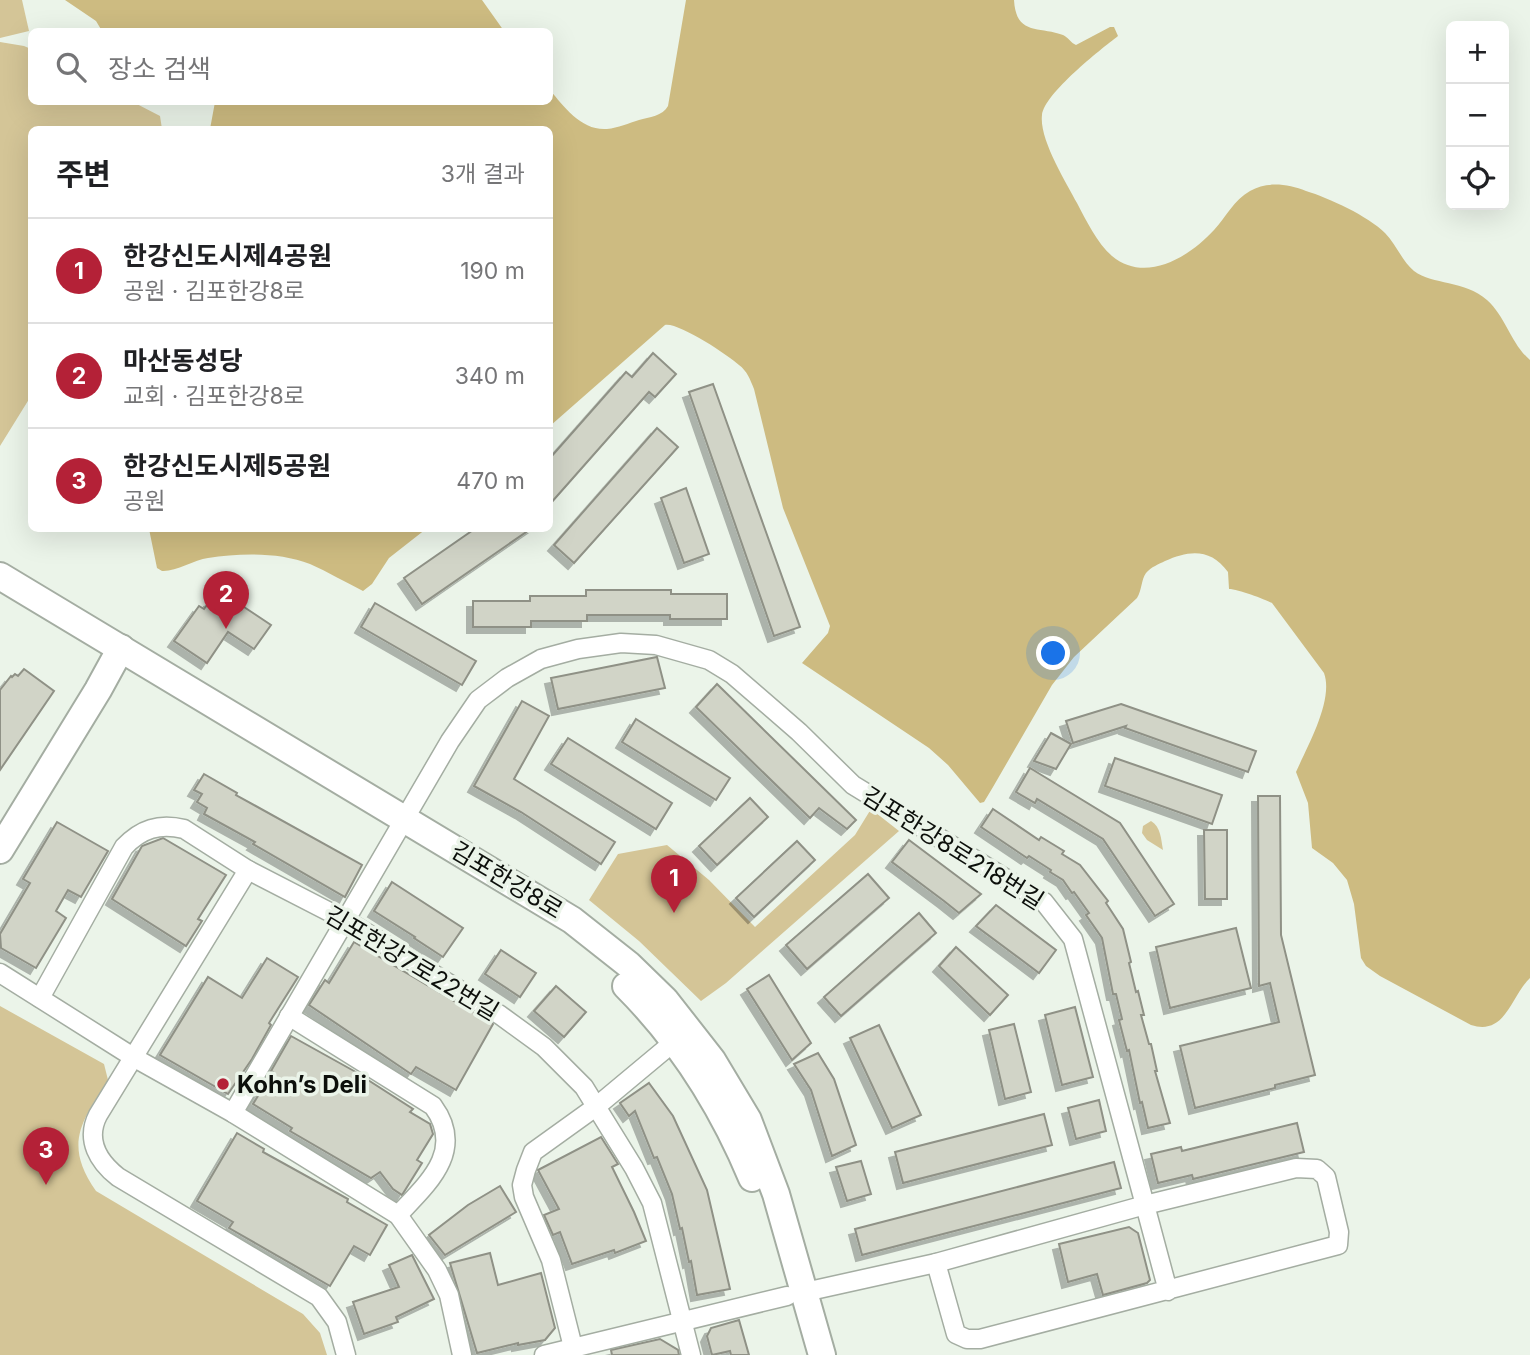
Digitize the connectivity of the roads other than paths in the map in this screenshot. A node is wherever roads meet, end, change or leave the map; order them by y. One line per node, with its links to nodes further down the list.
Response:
1 (0, 576): 3 (street, 김포한강8로)
2 (0, 593): 3 (street, 김포한강8로)
3 (118, 654): 4 (street, 김포한강8로); 5 (street)
4 (402, 826): 7 (street, 김포한강8로218번길); 11 (street, 김포한강8로); 15 (street, 김포한강8로218번길)
5 (0, 850)
6 (248, 870): 7 (street, 김포한강7로22번길); 9 (street, 김포한강7로22번길); 12 (street)
7 (347, 921): 10 (street, 김포한강8로218번길); 13 (street, 김포한강7로22번길)
8 (0, 973): 9 (street)
9 (40, 998): 12 (street)
10 (289, 1016): 14 (street, 김포한강8로218번길); 16 (street)
11 (682, 1035): 13 (street); 19 (street, 김포한강8로)
12 (133, 1057): 14 (street); 22 (street)
13 (597, 1106): 20 (street, 김포한강7로22번길); 21 (street)
14 (233, 1113): 16 (street)
15 (1146, 1205): 17 (street); 18 (street, 김포한강8로218번길); 18 (street)
16 (398, 1215): 23 (street)
17 (936, 1263): 18 (street); 19 (street)
18 (1168, 1291)
19 (796, 1294): 20 (street); 26 (street, 김포한강8로); 27 (street, 김포한강8로)
20 (682, 1321): 21 (street); 25 (street, 김포한강7로22번길)
21 (573, 1347): 24 (street)
22 (346, 1355)
23 (462, 1355)
24 (544, 1355)
25 (691, 1355)
26 (804, 1355)
27 (822, 1355)

